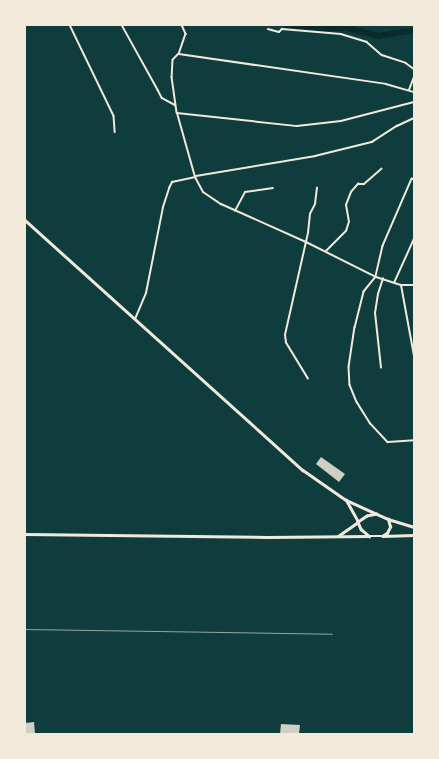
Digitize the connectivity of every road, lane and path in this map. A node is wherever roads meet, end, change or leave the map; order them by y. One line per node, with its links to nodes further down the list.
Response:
1 (70, 25): 14 (street)
2 (122, 25): 11 (street)
3 (182, 25): 5 (street)
4 (268, 29): 6 (street)
5 (179, 54): 8 (street); 11 (street)
6 (414, 69)
7 (414, 76): 8 (street)
8 (409, 90): 9 (street)
9 (414, 92)
10 (414, 102): 12 (street)
11 (176, 106): 12 (street)
12 (177, 113): 16 (street)
13 (414, 118): 16 (street)
14 (115, 132)
15 (381, 169): 24 (street)
16 (195, 176): 20 (street); 30 (street)
17 (414, 180): 25 (street)
18 (273, 188): 20 (street)
19 (317, 188): 23 (street)
20 (235, 211): 23 (street)
21 (25, 220): 30 (main road)
22 (414, 239): 27 (street)
23 (306, 242): 24 (street); 33 (street)
24 (326, 252): 25 (street)
25 (376, 277): 26 (street); 34 (street)
26 (383, 279): 27 (street); 32 (street)
27 (394, 283): 28 (street)
28 (401, 285): 29 (street); 31 (street)
29 (414, 285)
30 (135, 319): 35 (main road)
31 (414, 356)
32 (381, 368)
33 (308, 379)
34 (414, 440)
35 (346, 500): 36 (main road); 38 (main road)
36 (378, 514): 37 (main road); 38 (main road)
37 (388, 519): 39 (main road); 44 (main road)
38 (358, 522): 42 (main road); 43 (main road)
39 (414, 527)
40 (25, 534): 42 (main road)
41 (414, 535): 44 (main road)
42 (337, 536): 43 (main road)
43 (369, 536): 44 (main road)
44 (382, 536)

